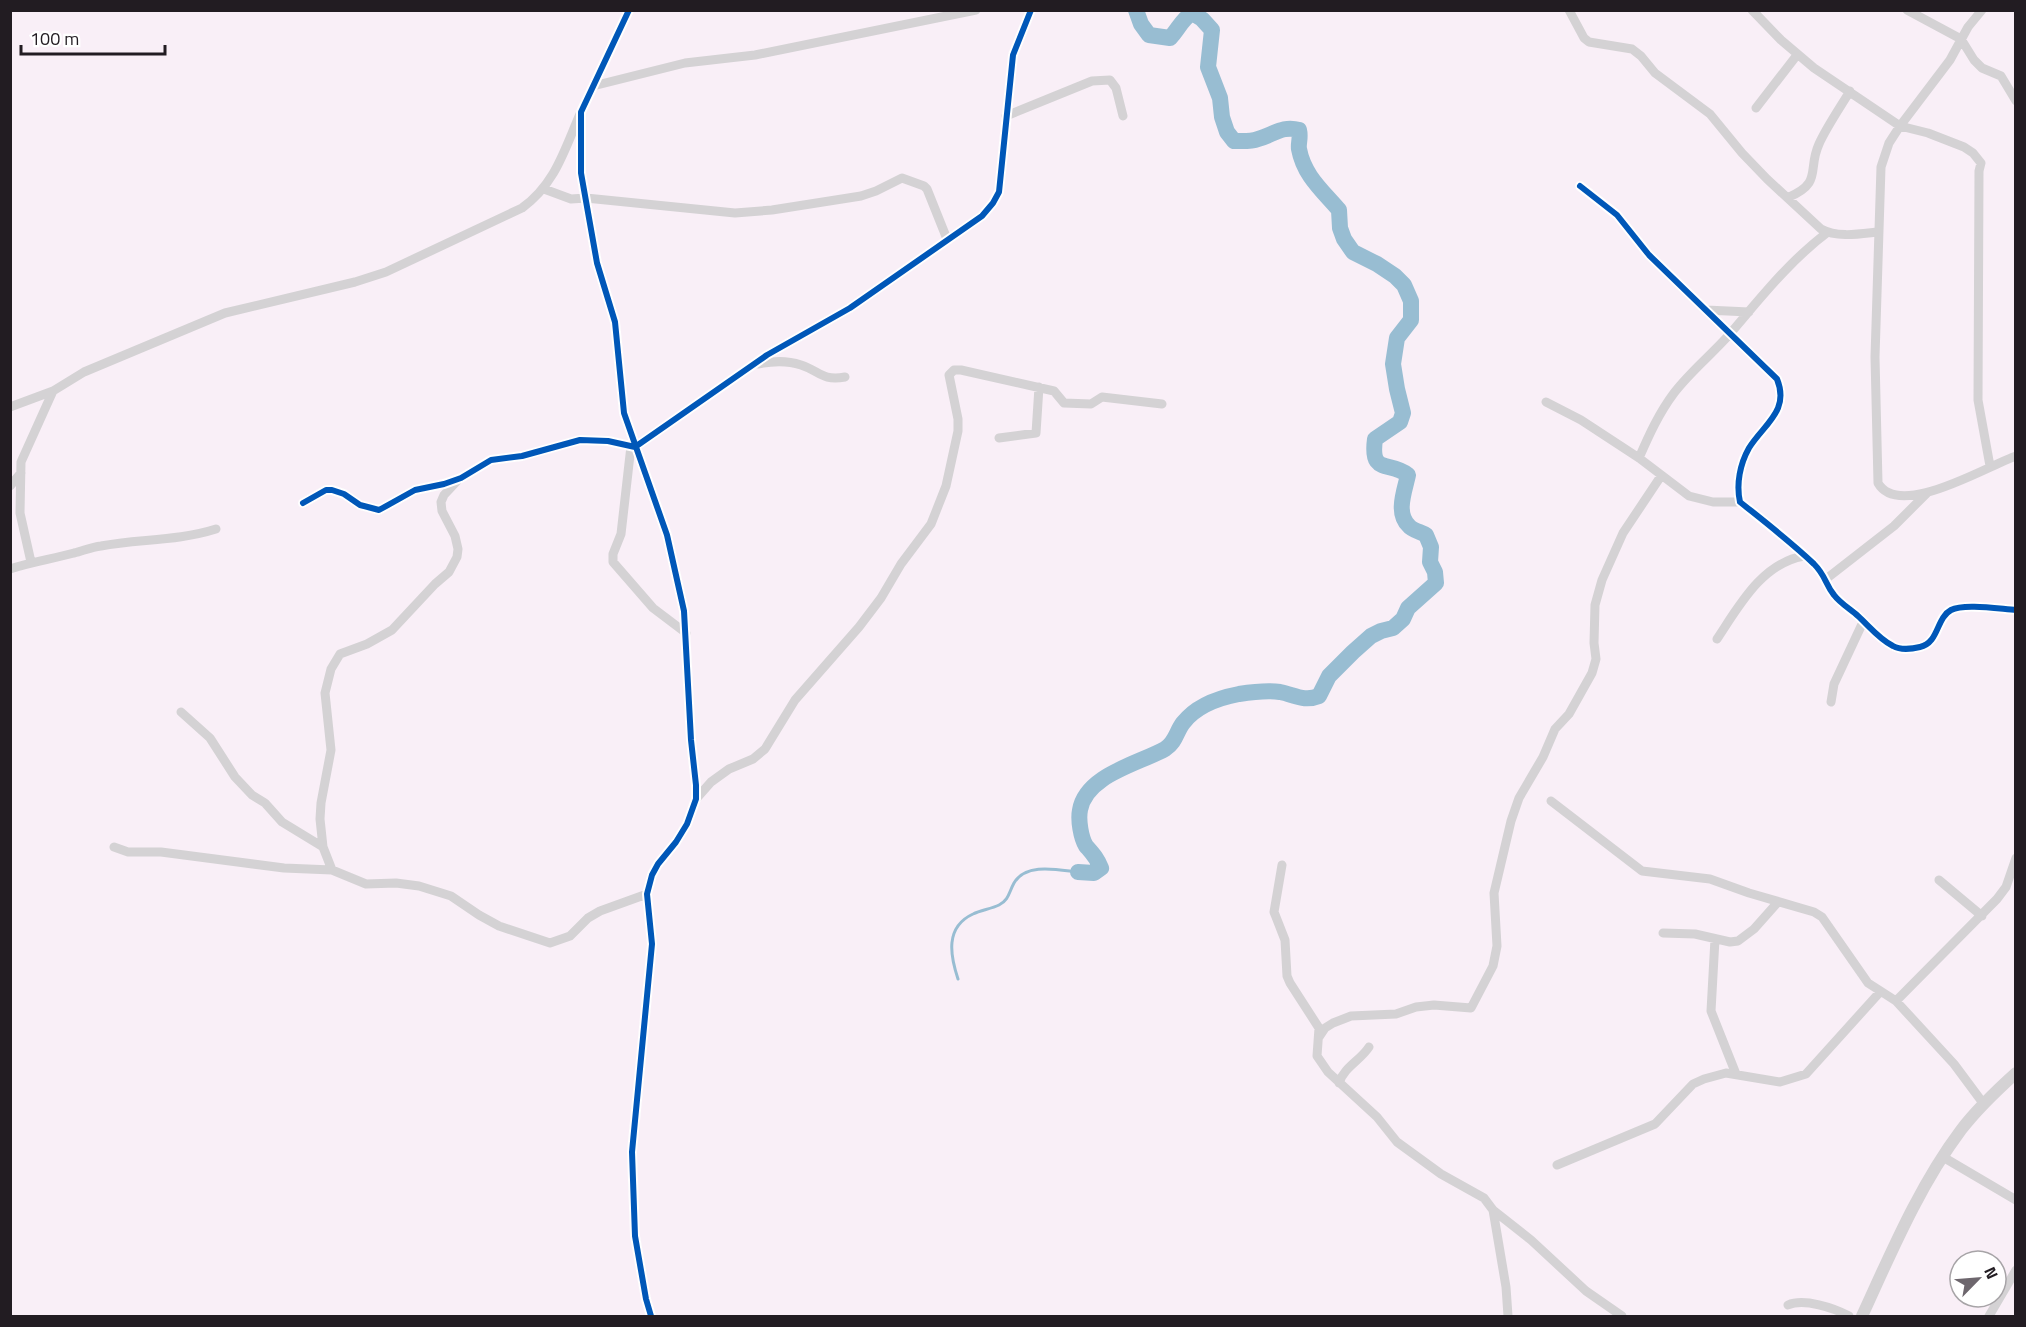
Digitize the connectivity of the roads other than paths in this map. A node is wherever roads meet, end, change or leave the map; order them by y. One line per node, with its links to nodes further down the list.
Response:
1 (629, 10): 10 (street)
2 (976, 10): 10 (street)
3 (1569, 10): 20 (street)
4 (1907, 10): 8 (street)
5 (1982, 10): 8 (street)
6 (1754, 11): 9 (street)
7 (1028, 12): 15 (street)
8 (1961, 39): 12 (street); 17 (street)
9 (1797, 55): 11 (street); 13 (street)
10 (593, 86): 14 (street)
11 (1850, 91): 17 (street); 20 (street)
12 (2016, 101)
13 (1756, 108)
14 (581, 112): 19 (street); 21 (street)
15 (1006, 116): 16 (street); 24 (street)
16 (1123, 116)
17 (1900, 126): 23 (street); 39 (street)
18 (1580, 186): 25 (street)
19 (544, 189): 21 (street); 31 (street)
20 (1789, 197): 22 (street)
21 (586, 198): 24 (street); 36 (street)
22 (1828, 232): 23 (street); 26 (street)
23 (1878, 232): 44 (street)
24 (947, 239): 28 (street)
25 (1706, 310): 26 (street); 27 (street)
26 (1749, 312): 27 (street)
27 (1730, 334): 38 (street); 45 (street)
28 (755, 364): 29 (street); 36 (street)
29 (845, 377)
30 (1038, 387): 33 (street); 35 (street); 58 (street)
31 (53, 391): 34 (street); 40 (street)
32 (1546, 402): 38 (street)
33 (1162, 404)
34 (10, 407)
35 (999, 438)
36 (633, 446): 42 (street); 54 (street); 54 (street)
37 (2016, 456): 39 (street)
38 (1639, 458): 41 (street)
39 (1990, 466): 44 (street)
40 (21, 472): 43 (street); 49 (street)
41 (1661, 476): 45 (street); 74 (street)
42 (459, 478): 46 (street); 61 (street)
43 (10, 486)
44 (1927, 493): 51 (street)
45 (1740, 502): 48 (street)
46 (303, 503)
47 (216, 529): 49 (street)
48 (1804, 556): 51 (street); 55 (street)
49 (31, 562): 50 (street)
50 (10, 569)
51 (1826, 579): 53 (street)
52 (2016, 610): 53 (street)
53 (1863, 622): 56 (street)
54 (686, 633): 58 (street)
55 (1717, 639)
56 (1831, 702)
57 (181, 712): 61 (street)
58 (696, 799): 67 (street)
59 (1551, 801): 68 (street)
60 (114, 847): 64 (street)
61 (323, 848): 64 (street)
62 (2015, 860): 65 (street)
63 (1282, 866): 74 (street)
64 (332, 870): 67 (street)
65 (2013, 876): 69 (street)
66 (1939, 880): 69 (street)
67 (647, 894): 86 (street)
68 (1778, 902): 71 (street); 72 (street)
69 (1982, 916): 73 (street)
70 (1663, 933): 71 (street)
71 (1715, 939): 77 (street)
72 (1880, 992): 73 (street); 77 (street)
73 (1896, 1001): 79 (street)
74 (1319, 1037): 78 (street)
75 (1369, 1047): 78 (street)
76 (2016, 1073): 79 (street)
77 (1736, 1074): 81 (street)
78 (1339, 1083): 83 (street)
79 (1983, 1103): 80 (street)
80 (1943, 1157): 82 (street); 90 (street)
81 (1557, 1165)
82 (2016, 1200)
83 (1493, 1210): 87 (street); 88 (street)
84 (2015, 1271): 91 (street)
85 (1788, 1305): 89 (street)
86 (651, 1317)
87 (1508, 1317)
88 (1622, 1317)
89 (1849, 1317)
90 (1862, 1317)
91 (1989, 1317)

